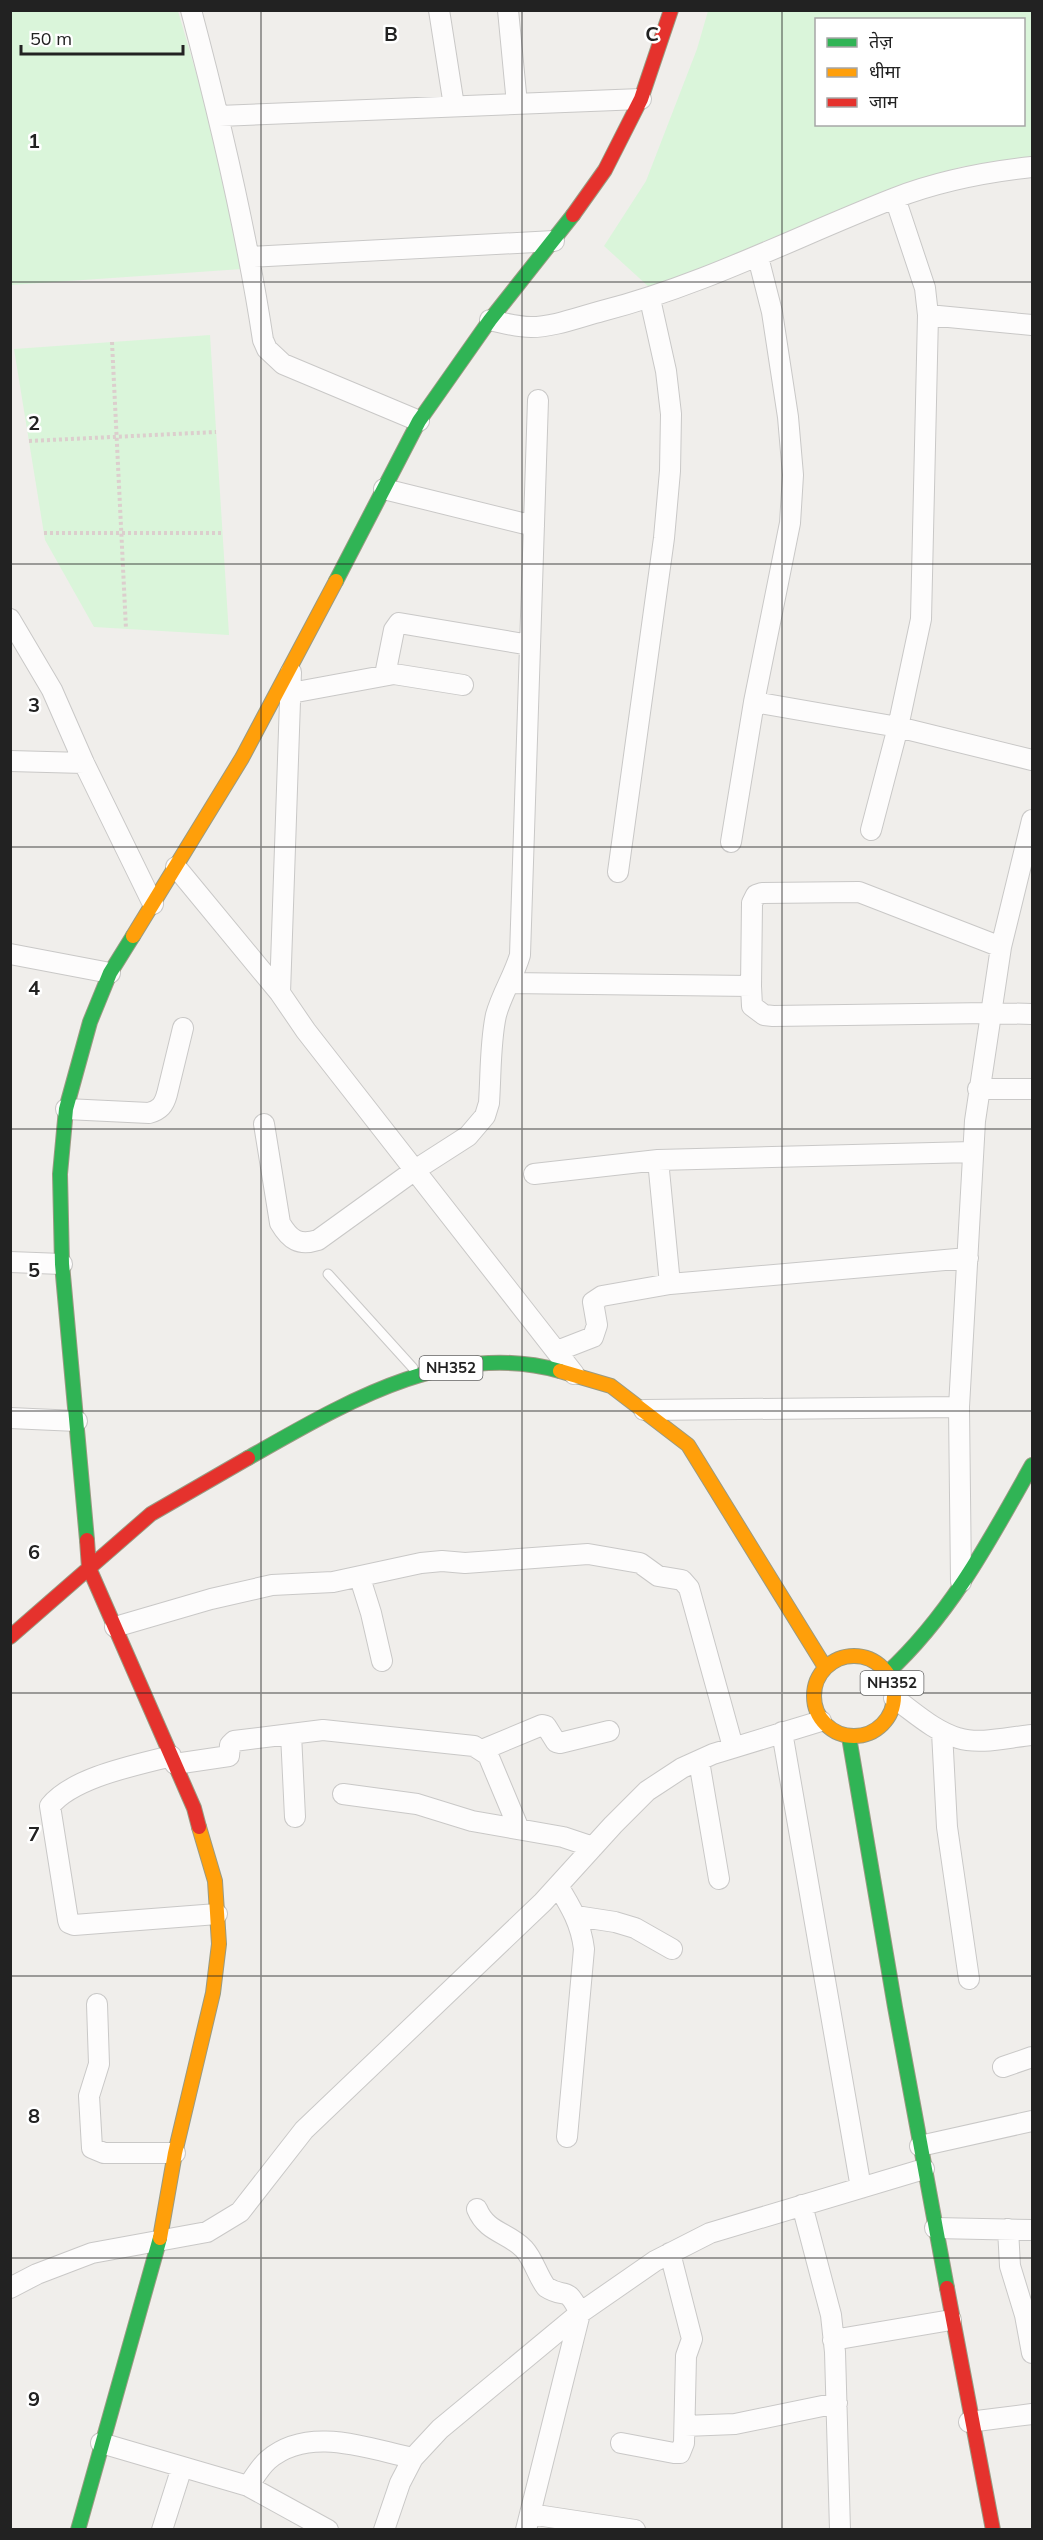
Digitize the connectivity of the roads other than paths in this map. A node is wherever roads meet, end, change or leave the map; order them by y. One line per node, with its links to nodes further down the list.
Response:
1 (191, 10): 8 (street)
2 (439, 10): 7 (street)
3 (508, 10): 6 (street)
4 (671, 10): 5 (main road)
5 (641, 99): 6 (street); 11 (main road)
6 (517, 104): 7 (street)
7 (454, 106): 8 (street)
8 (219, 116): 12 (street)
9 (1032, 167): 10 (street)
10 (895, 198): 13 (street); 15 (street)
11 (554, 241): 12 (street); 16 (main road)
12 (250, 257): 19 (street)
13 (758, 257): 14 (street); 28 (street)
14 (650, 299): 16 (street); 37 (street)
15 (928, 315): 17 (street); 29 (street)
16 (490, 320): 19 (main road)
17 (1032, 325)
18 (538, 400): 21 (street)
19 (419, 421): 20 (main road)
20 (384, 489): 21 (street); 24 (main road)
21 (534, 526): 23 (street)
22 (10, 619): 32 (street)
23 (530, 645): 25 (street); 42 (street)
24 (291, 669): 27 (street); 36 (main road)
25 (385, 675): 26 (street); 27 (street)
26 (463, 685)
27 (291, 693): 44 (street)
28 (754, 702): 29 (street); 35 (street)
29 (898, 728): 30 (street); 34 (street)
30 (1032, 760)
31 (10, 761): 32 (street)
32 (84, 763): 38 (street)
33 (1032, 820): 39 (street)
34 (871, 830)
35 (730, 842)
36 (176, 867): 38 (main road); 44 (street)
37 (618, 872)
38 (153, 904): 41 (main road)
39 (1001, 947): 43 (street); 45 (street)
40 (10, 954): 41 (street)
41 (110, 973): 50 (main road)
42 (509, 983): 43 (street); 54 (street)
43 (751, 986): 45 (street)
44 (280, 993): 54 (street)
45 (990, 1012): 46 (street); 48 (street)
46 (1032, 1014)
47 (183, 1028): 50 (street)
48 (978, 1089): 49 (street); 52 (street)
49 (1032, 1089)
50 (66, 1109): 58 (main road)
51 (264, 1124): 54 (street)
52 (973, 1152): 53 (street); 56 (street)
53 (658, 1160): 55 (street); 60 (street)
54 (415, 1170): 61 (street)
55 (534, 1174)
56 (968, 1258): 60 (street); 64 (street)
57 (10, 1262): 58 (street)
58 (62, 1264): 67 (main road)
59 (328, 1274): 62 (lane)
60 (670, 1284): 61 (street)
61 (557, 1351): 63 (street)
62 (420, 1374): 63 (main road, NH352); 69 (main road, NH352)
63 (576, 1376): 65 (main road, NH352)
64 (959, 1407): 65 (street); 71 (street)
65 (643, 1410): 75 (main road, NH352)
66 (10, 1418): 67 (street)
67 (77, 1421): 69 (main road)
68 (1032, 1465): 71 (main road, NH352)
69 (88, 1568): 72 (main road); 73 (main road, NH352)
70 (360, 1578): 72 (street); 74 (street); 85 (street)
71 (961, 1588): 76 (main road, NH352)
72 (115, 1627): 87 (main road)
73 (10, 1637)
74 (382, 1661)
75 (825, 1667): 76 (main road, NH352); 78 (main road)
76 (887, 1673): 77 (main road, NH352)
77 (894, 1698): 81 (street); 84 (main road, NH352)
78 (821, 1721): 80 (street); 84 (main road)
79 (609, 1731): 86 (street)
80 (782, 1731): 85 (street); 107 (street)
81 (942, 1732): 83 (street); 98 (street)
82 (291, 1734): 86 (street); 87 (street); 90 (street)
83 (1032, 1735)
84 (849, 1737): 104 (main road)
85 (733, 1747): 88 (street)
86 (482, 1749): 91 (street)
87 (173, 1760): 95 (main road); 95 (street)
88 (699, 1761): 92 (street); 93 (street)
89 (343, 1794): 91 (street)
90 (295, 1817)
91 (519, 1829): 92 (street)
92 (593, 1847): 94 (street)
93 (719, 1880)
94 (558, 1886): 96 (street); 113 (street)
95 (217, 1914): 105 (main road)
96 (576, 1916): 97 (street); 103 (street)
97 (672, 1949)
98 (969, 1979)
99 (98, 2004): 105 (street)
100 (1032, 2057): 101 (street)
101 (1003, 2067)
102 (1032, 2121): 104 (street)
103 (567, 2137)
104 (920, 2146): 106 (main road)
105 (175, 2153): 113 (main road)
106 (924, 2169): 107 (street); 110 (main road)
107 (861, 2188): 108 (street)
108 (802, 2205): 114 (street); 118 (street)
109 (477, 2209): 116 (street)
110 (935, 2228): 111 (street); 117 (main road)
111 (1008, 2229): 112 (street); 119 (street)
112 (1032, 2230)
113 (160, 2240): 115 (street); 124 (main road)
114 (670, 2253): 116 (street); 123 (street)
115 (10, 2288)
116 (580, 2313): 126 (street); 129 (street)
117 (951, 2320): 118 (street); 122 (main road)
118 (833, 2340): 120 (street)
119 (1032, 2354)
120 (837, 2403): 123 (street); 135 (street)
121 (1032, 2414): 122 (street)
122 (969, 2422): 136 (main road)
123 (685, 2427): 125 (street)
124 (101, 2443): 127 (street); 130 (main road)
125 (621, 2443)
126 (413, 2458): 128 (street); 133 (street)
127 (182, 2467): 128 (street); 131 (street)
128 (248, 2486): 132 (street)
129 (528, 2522): 134 (street)
130 (78, 2529)
131 (162, 2529)
132 (328, 2529)
133 (384, 2529)
134 (635, 2529)
135 (840, 2529)
136 (993, 2529)

